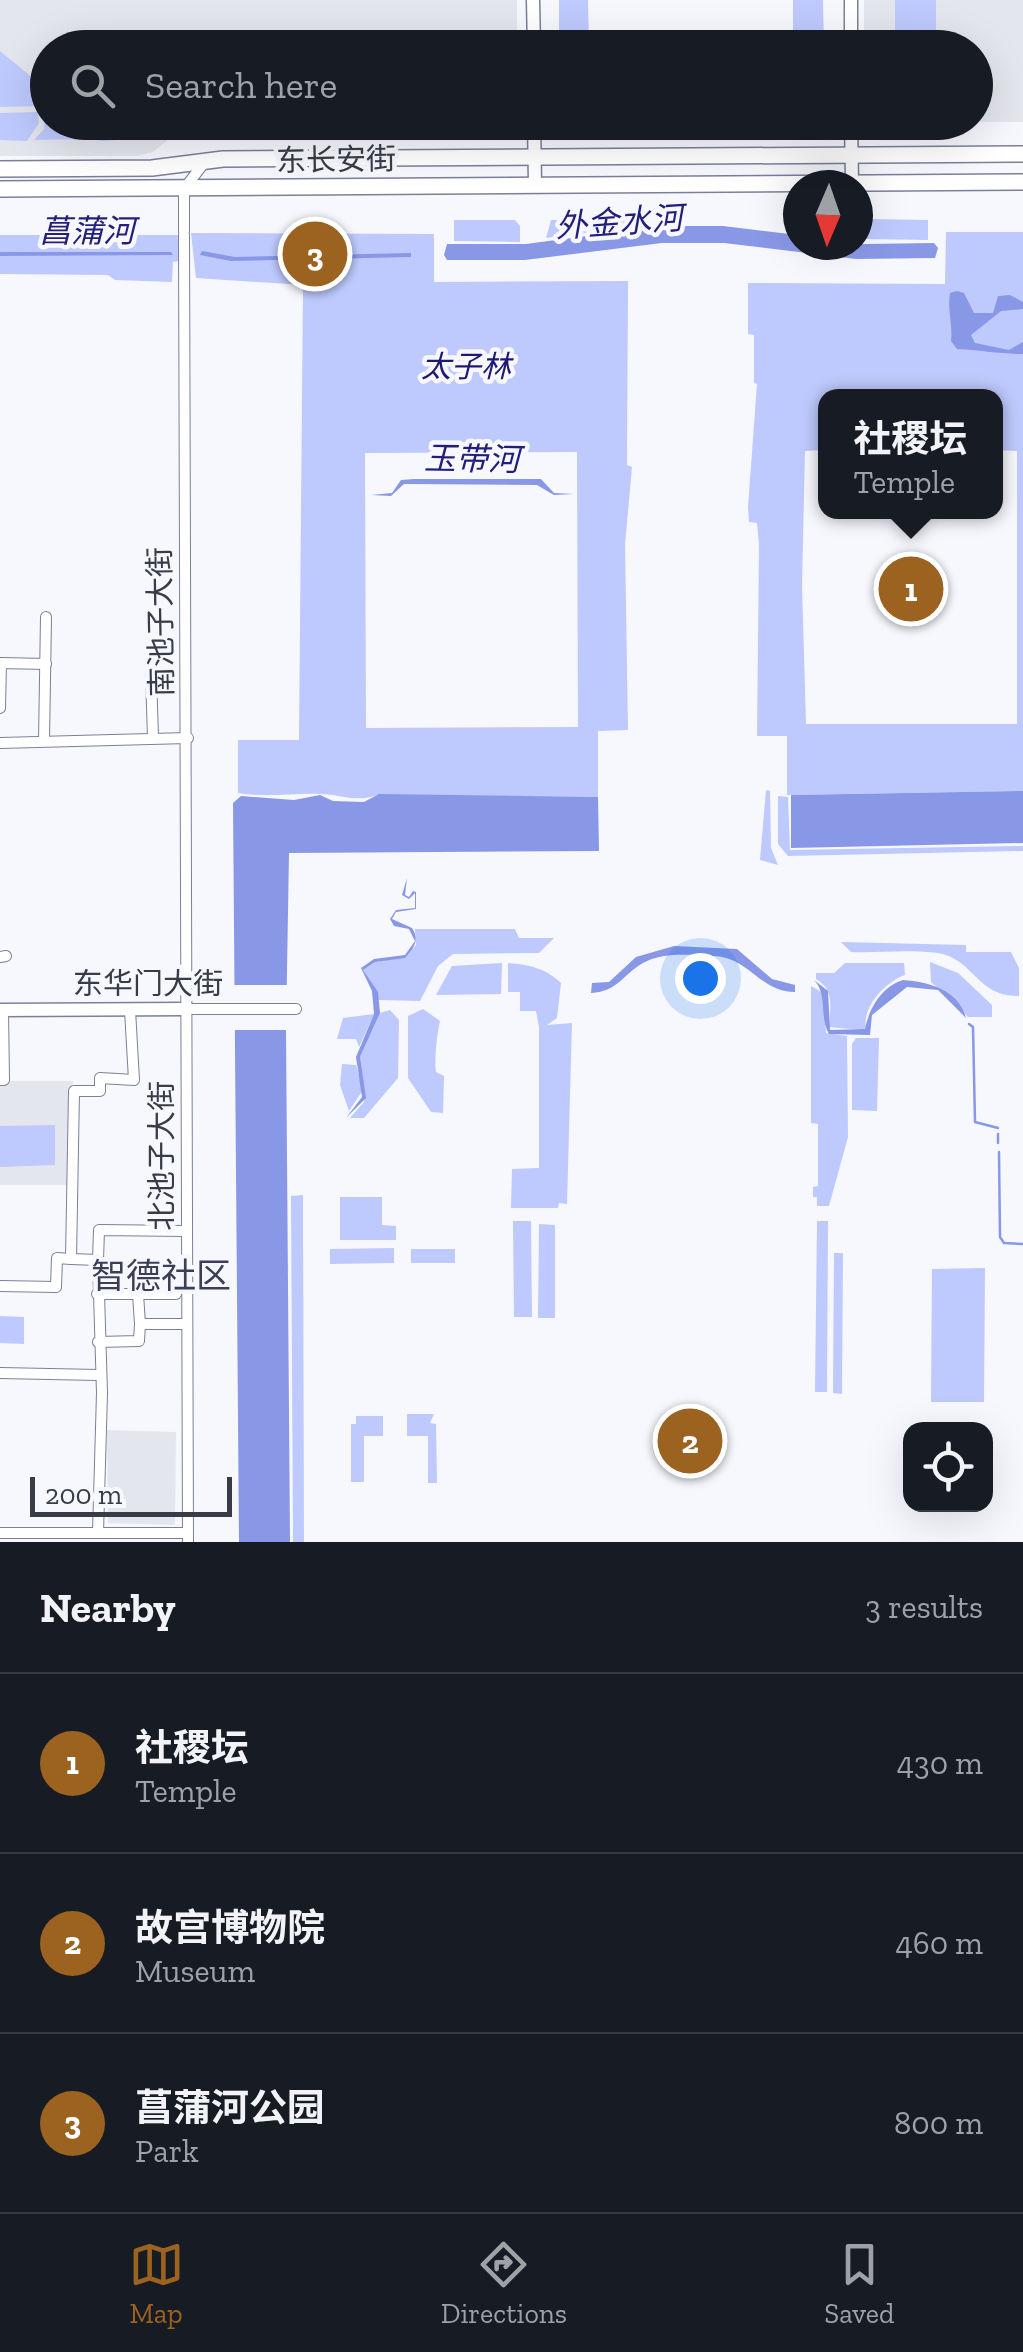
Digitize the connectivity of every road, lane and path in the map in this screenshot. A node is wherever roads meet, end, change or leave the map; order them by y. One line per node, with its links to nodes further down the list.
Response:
1 (533, 0): 3 (main road)
2 (851, 0): 4 (main road)
3 (534, 30)
4 (851, 30)
5 (535, 140): 9 (main road)
6 (852, 140): 8 (main road)
7 (1023, 154): 8 (highway, 东长安街)
8 (852, 155): 9 (highway, 东长安街); 12 (main road)
9 (535, 156): 10 (highway, 东长安街); 16 (main road)
10 (204, 162): 11 (highway, 东长安街); 18 (street)
11 (0, 170)
12 (852, 170)
13 (783, 182): 16 (highway, 东长安街)
14 (873, 182): 15 (highway, 东长安街)
15 (1023, 182)
16 (534, 184): 18 (highway, 东长安街)
17 (0, 189): 18 (highway, 东长安街)
18 (184, 189): 25 (street, 南池子大街)
19 (46, 617): 21 (street)
20 (1, 663): 21 (street); 23 (street)
21 (46, 664): 26 (street)
22 (151, 675): 24 (street)
23 (0, 708)
24 (153, 738): 25 (street); 26 (street)
25 (188, 738): 28 (street, 南池子大街)
26 (44, 741): 27 (street)
27 (0, 743)
28 (187, 1009): 29 (street, 东华门大街); 31 (main road, 东华门大街); 33 (street, 北池子大街)
29 (292, 1009)
30 (1, 1010): 31 (main road, 东华门大街); 32 (street)
31 (130, 1010): 34 (street)
32 (0, 1080)
33 (187, 1230): 35 (street); 41 (street, 北池子大街)
34 (71, 1259): 35 (street); 36 (street)
35 (98, 1260): 37 (street)
36 (0, 1286)
37 (97, 1294): 38 (street); 42 (street)
38 (138, 1294): 39 (street); 40 (street)
39 (176, 1294)
40 (140, 1324): 41 (street); 42 (street)
41 (186, 1324): 47 (street, 北池子大街)
42 (98, 1342): 44 (street)
43 (0, 1373): 44 (street)
44 (98, 1374): 45 (street)
45 (98, 1533): 46 (street); 47 (street)
46 (0, 1534)
47 (188, 1538)

